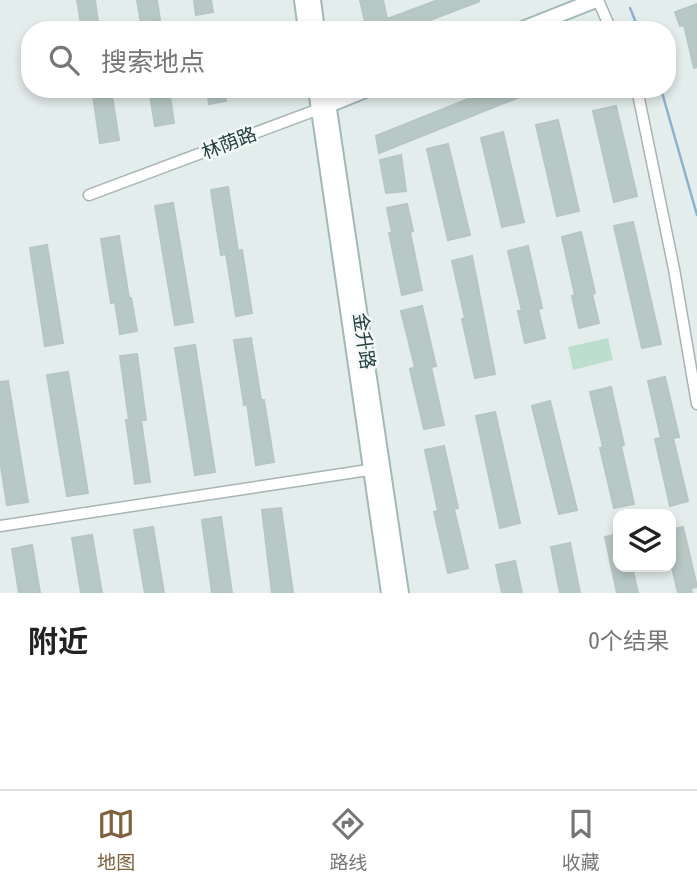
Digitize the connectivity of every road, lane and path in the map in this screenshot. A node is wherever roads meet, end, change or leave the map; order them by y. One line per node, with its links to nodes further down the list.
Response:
1 (302, 0): 4 (main road)
2 (313, 0): 5 (main road)
3 (597, 0): 6 (main road); 7 (street)
4 (305, 21)
5 (316, 21)
6 (543, 21)
7 (607, 21)
8 (320, 98): 12 (main road, 金升路)
9 (324, 98): 12 (main road, 金升路)
10 (346, 98): 12 (main road, 林荫路)
11 (639, 98): 14 (street)
12 (323, 107): 13 (street, 林荫路); 15 (main road, 金升路)
13 (89, 195)
14 (697, 404)
15 (377, 468): 16 (street); 17 (main road, 金升路); 18 (main road, 金升路)
16 (0, 526)
17 (389, 593)
18 (401, 593)

